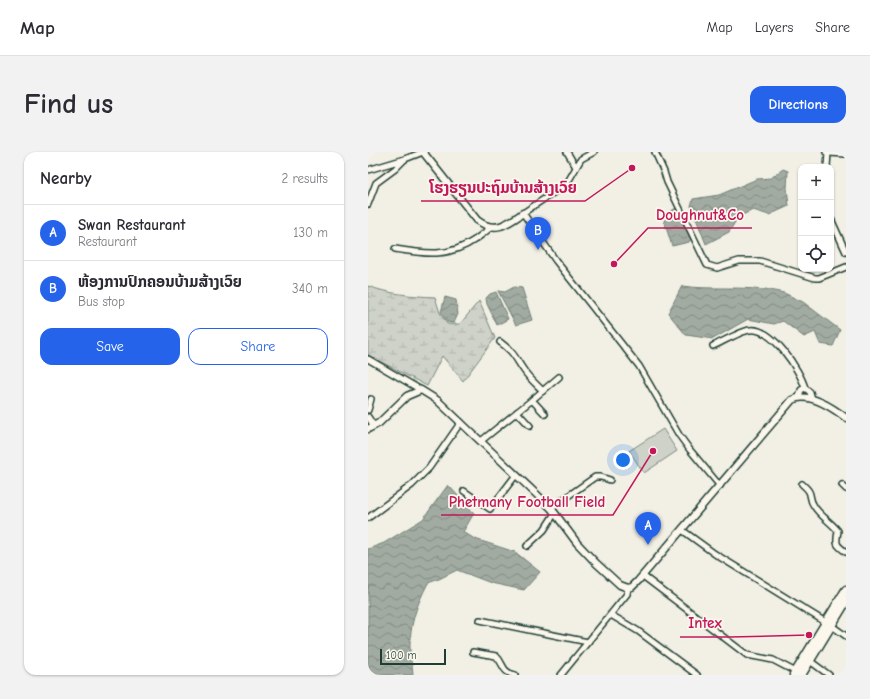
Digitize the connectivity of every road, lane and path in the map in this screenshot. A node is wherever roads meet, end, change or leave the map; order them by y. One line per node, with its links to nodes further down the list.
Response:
1 (423, 152): 7 (street); 14 (street)
2 (567, 152): 9 (street)
3 (594, 152): 9 (street)
4 (655, 152): 17 (street)
5 (827, 153): 6 (street); 8 (street)
6 (846, 154)
7 (406, 159): 10 (street); 11 (street)
8 (827, 164)
9 (576, 167): 12 (street)
10 (368, 170)
11 (368, 204)
12 (523, 213): 14 (street); 41 (street)
13 (834, 226): 16 (street)
14 (491, 227): 15 (street)
15 (395, 249)
16 (846, 252)
17 (846, 268)
18 (500, 342): 24 (street)
19 (713, 346): 22 (street)
20 (368, 359): 23 (street)
21 (558, 377): 24 (street)
22 (805, 388): 25 (street); 27 (street)
23 (420, 390): 34 (street); 36 (street)
24 (543, 391): 28 (street)
25 (799, 397): 27 (street); 41 (street)
26 (371, 399): 29 (street)
27 (812, 399): 33 (street)
28 (532, 400): 30 (street); 31 (street)
29 (368, 410)
30 (517, 412): 35 (street); 37 (street)
31 (545, 414)
32 (368, 417): 36 (street)
33 (846, 418)
34 (461, 422): 37 (street); 44 (street)
35 (530, 426)
36 (371, 427)
37 (480, 441): 38 (street)
38 (516, 475): 42 (street); 43 (street)
39 (610, 480): 43 (street)
40 (802, 484): 47 (street)
41 (720, 486): 45 (street)
42 (464, 491)
43 (553, 510): 46 (street); 49 (street)
44 (368, 518)
45 (682, 530): 48 (street); 54 (street)
46 (527, 546)
47 (846, 552)
48 (643, 576): 49 (street); 59 (street)
49 (628, 588): 52 (street)
50 (846, 590): 54 (main road)
51 (846, 601): 54 (main road)
52 (611, 615): 56 (street); 62 (street)
53 (480, 620): 56 (street)
54 (829, 624): 55 (street); 58 (main road); 59 (main road)
55 (846, 636)
56 (588, 642): 61 (street)
57 (473, 652): 60 (street)
58 (810, 661): 59 (main road); 63 (street)
59 (797, 674)
60 (515, 675)
61 (561, 675)
62 (697, 675)
63 (829, 675)

